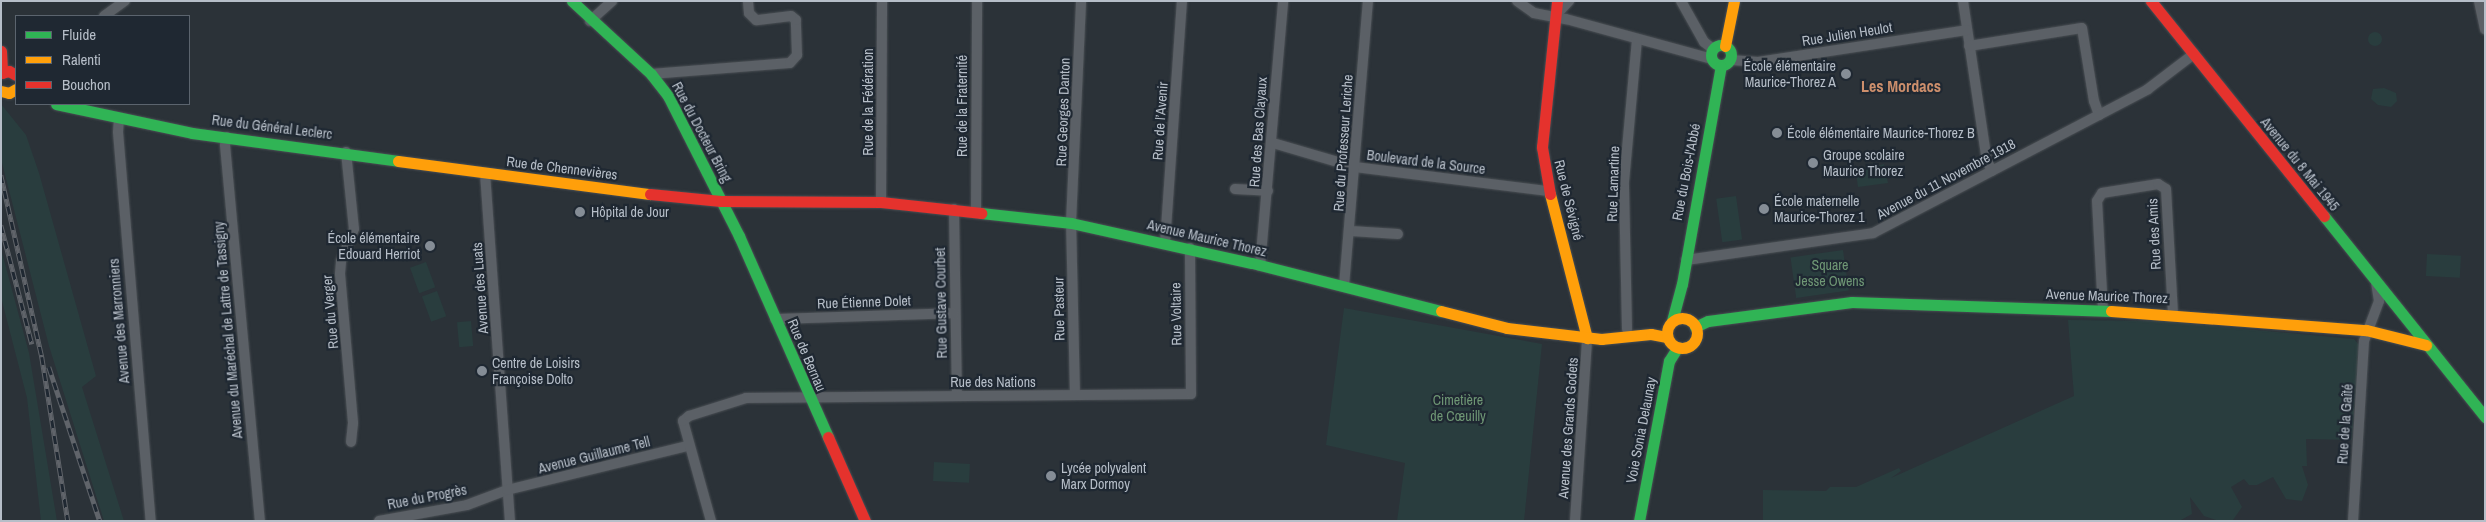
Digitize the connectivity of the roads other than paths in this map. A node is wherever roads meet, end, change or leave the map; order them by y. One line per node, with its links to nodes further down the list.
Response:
1 (125, 1): 19 (street)
2 (572, 1): 21 (main road, Rue du Docteur Bring)
3 (612, 1): 21 (street)
4 (748, 1): 30 (street)
5 (882, 1): 44 (street, Rue de la Fédération)
6 (977, 1): 46 (street, Rue de la Fraternité)
7 (1081, 1): 47 (street, Rue Georges Danton)
8 (1182, 1): 50 (street, Rue de l’Avenir)
9 (1283, 1): 35 (street, Rue des Bas Clayaux)
10 (1368, 1): 37 (street, Rue du Professeur Leriche)
11 (1517, 1): 20 (street)
12 (1557, 1): 20 (main road, Rue de Sévigné)
13 (1569, 1): 20 (street)
14 (1681, 1): 28 (street)
15 (1734, 1): 28 (main road)
16 (1963, 1): 23 (street)
17 (2151, 1): 27 (main road, Avenue du 8 Mai 1945)
18 (2479, 1): 22 (street)
19 (105, 15)
20 (1554, 17): 24 (street, Rue Julien Heulot); 42 (main road, Rue de Sévigné)
21 (590, 21): 30 (main road, Rue du Docteur Bring)
22 (2485, 29)
23 (1967, 30): 25 (street); 28 (street, Rue Julien Heulot)
24 (1637, 40): 28 (street, Rue Julien Heulot); 62 (street, Rue Lamartine)
25 (1970, 46): 32 (street); 38 (street)
26 (2, 53): 29 (main road)
27 (2194, 54): 32 (street, Avenue du 11 Novembre 1918); 54 (main road, Avenue du 8 Mai 1945)
28 (1719, 58): 52 (main road, Rue du Bois-l'Abbé)
29 (8, 73)
30 (652, 74): 43 (main road, Rue du Docteur Bring)
31 (60, 105): 33 (main road, Rue du Général Leclerc)
32 (2099, 115): 38 (street, Avenue du 11 Novembre 1918)
33 (119, 118): 34 (main road, Rue du Général Leclerc); 77 (street, Avenue des Marronniers)
34 (227, 136): 36 (main road, Rue du Général Leclerc); 78 (street, Avenue du Maréchal de Lattre de Tassigny)
35 (1273, 143): 37 (street, Boulevard de la Source); 41 (street, Rue des Bas Clayaux)
36 (346, 152): 39 (main road, Rue du Général Leclerc); 73 (street, Rue du Verger)
37 (1355, 167): 42 (street, Boulevard de la Source); 48 (street, Rue du Professeur Leriche)
38 (1992, 171): 52 (street, Avenue du 11 Novembre 1918)
39 (485, 173): 43 (main road, Rue de Chennevières); 75 (street, Avenue des Luats)
40 (1235, 189): 41 (street)
41 (1268, 191): 53 (street, Rue des Bas Clayaux)
42 (1549, 191): 65 (main road, Rue de Sévigné)
43 (719, 198): 44 (main road, Avenue Maurice Thorez); 59 (main road, Rue de Bernau)
44 (881, 202): 45 (main road, Avenue Maurice Thorez)
45 (954, 210): 46 (main road, Avenue Maurice Thorez); 57 (street, Rue Gustave Courbet)
46 (976, 212): 47 (main road, Avenue Maurice Thorez)
47 (1071, 223): 50 (main road, Avenue Maurice Thorez); 69 (street, Rue Pasteur)
48 (1351, 231): 49 (street); 55 (street, Rue du Professeur Leriche)
49 (1398, 234)
50 (1165, 243): 51 (main road, Avenue Maurice Thorez)
51 (1190, 248): 53 (main road, Avenue Maurice Thorez); 68 (street, Rue Voltaire)
52 (1686, 260): 60 (main road, Rue du Bois-l'Abbé)
53 (1260, 266): 55 (main road, Avenue Maurice Thorez)
54 (2376, 281): 63 (street, Rue de la Gaîté); 66 (main road, Avenue du 8 Mai 1945)
55 (1344, 286): 65 (main road, Avenue Maurice Thorez)
56 (2103, 311): 58 (main road, Avenue Maurice Thorez); 58 (street, Rue des Amis); 61 (main road, Avenue Maurice Thorez)
57 (954, 313): 59 (street, Rue Étienne Dolet); 70 (street, Rue Gustave Courbet)
58 (2173, 313): 63 (main road, Avenue Maurice Thorez)
59 (775, 319): 71 (main road, Rue de Bernau)
60 (1676, 321): 61 (main road); 62 (main road, Avenue Maurice Thorez); 64 (main road)
61 (1695, 327): 67 (main road)
62 (1627, 329): 65 (main road, Avenue Maurice Thorez)
63 (2366, 330): 66 (main road, Avenue Maurice Thorez); 85 (street, Rue de la Gaîté)
64 (1667, 337): 65 (main road, Avenue Maurice Thorez); 67 (main road)
65 (1587, 338): 83 (street, Avenue des Grands Godets)
66 (2426, 345): 72 (main road)
67 (1677, 348): 84 (main road, Voie Sonia Delaunay)
68 (1191, 394): 69 (street, Rue des Nations)
69 (1075, 395): 70 (street, Rue des Nations)
70 (957, 396): 71 (street, Rue des Nations)
71 (808, 397): 74 (street, Rue des Nations); 82 (main road, Rue de Bernau)
72 (2485, 417)
73 (351, 442)
74 (688, 446): 75 (street, Avenue Guillaume Tell); 81 (street)
75 (507, 490): 76 (street, Rue du Progrès); 80 (street, Avenue des Luats)
76 (410, 518): 79 (street, Rue du Progrès)
77 (151, 521)
78 (260, 521)
79 (379, 521)
80 (510, 521)
81 (711, 521)
82 (865, 521)
83 (1575, 521)
84 (1639, 521)
85 (2353, 521)

